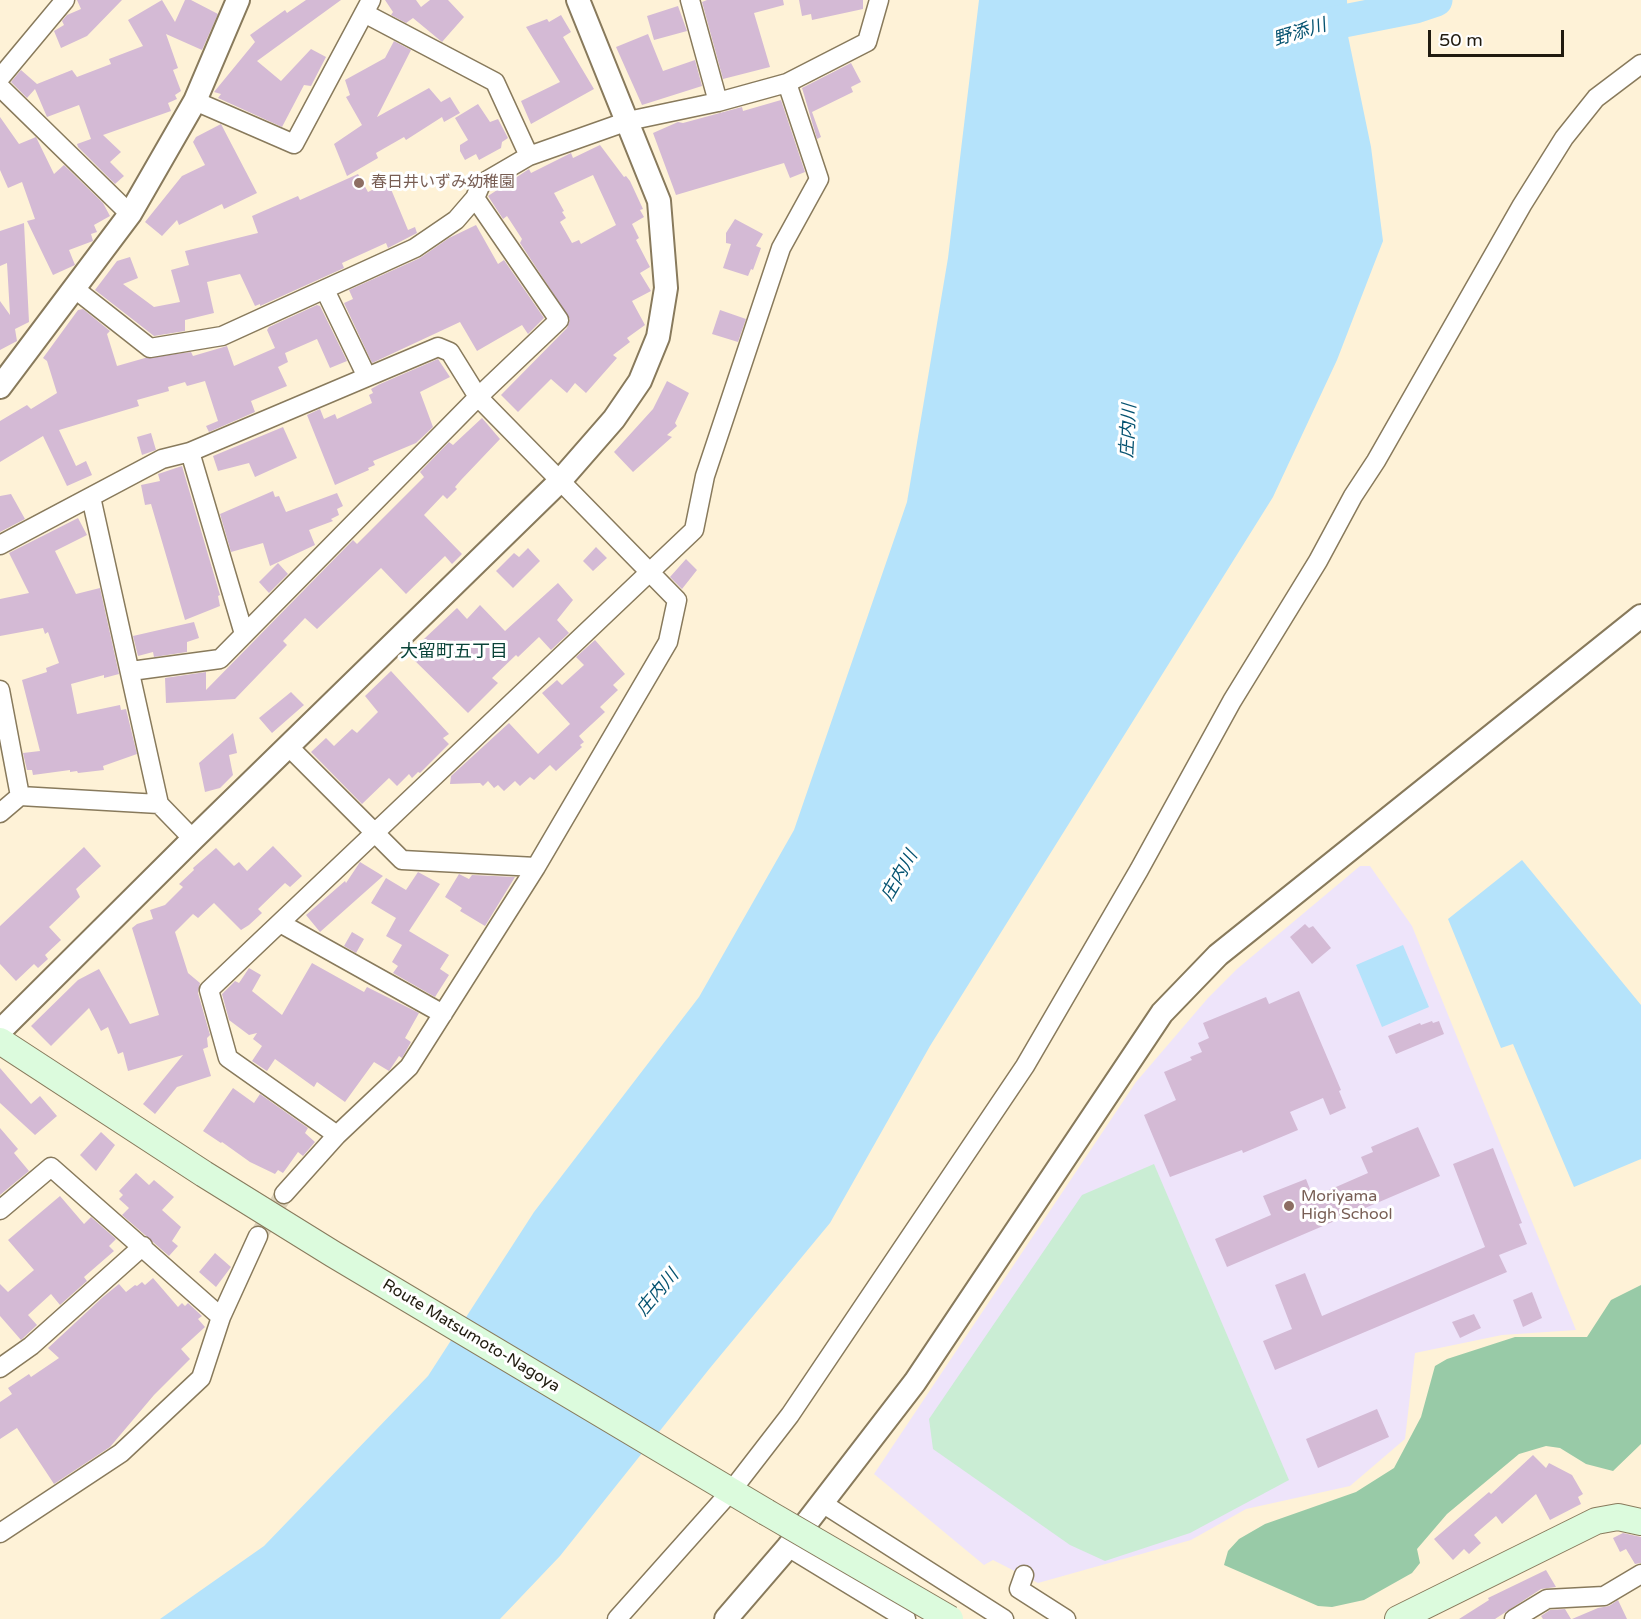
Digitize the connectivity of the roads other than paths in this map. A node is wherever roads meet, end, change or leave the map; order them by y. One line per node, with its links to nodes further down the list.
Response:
1 (578, 0): 13 (street)
2 (690, 0): 12 (street)
3 (879, 0): 9 (street)
4 (62, 1): 8 (street)
5 (232, 2): 11 (street)
6 (367, 6): 11 (street); 14 (street)
7 (1641, 64): 49 (street)
8 (0, 78)
9 (788, 82): 12 (street); 26 (street)
10 (0, 87): 16 (street)
11 (195, 101): 16 (street)
12 (718, 102): 13 (street)
13 (628, 121): 14 (street); 23 (street)
14 (529, 156): 15 (street)
15 (475, 198): 18 (street); 21 (street)
16 (130, 214): 17 (street)
17 (75, 290): 18 (street); 20 (street)
18 (325, 290): 19 (street)
19 (367, 377): 21 (street); 22 (street)
20 (0, 387)
21 (478, 397): 23 (street); 28 (street)
22 (190, 452): 24 (street); 28 (street)
23 (559, 483): 26 (street); 31 (street)
24 (91, 497): 25 (street); 29 (street)
25 (0, 545)
26 (650, 571): 35 (street); 37 (street)
27 (1641, 616): 50 (street)
28 (244, 634): 29 (street)
29 (131, 671): 33 (street)
30 (0, 690): 32 (street)
31 (289, 747): 35 (street); 36 (street)
32 (20, 796): 33 (street); 34 (street)
33 (159, 804): 36 (street)
34 (0, 813)
35 (374, 834): 37 (street); 38 (street)
36 (193, 838): 40 (street)
37 (536, 867): 39 (street)
38 (280, 923): 39 (street); 42 (street)
39 (443, 1014): 42 (street)
40 (0, 1031)
41 (0, 1041): 49 (main road, Route Matsumoto-Nagoya)
42 (338, 1135): 43 (street)
43 (284, 1194)
44 (0, 1210): 46 (street)
45 (258, 1236): 47 (street)
46 (143, 1246): 47 (street); 48 (street)
47 (222, 1317): 52 (street)
48 (0, 1368)
49 (732, 1490): 56 (street); 59 (main road, Route Matsumoto-Nagoya, bridge)
50 (822, 1503): 53 (street); 60 (street)
51 (1641, 1522): 62 (main road)
52 (0, 1533)
53 (788, 1547): 57 (street); 58 (street)
54 (1641, 1574): 63 (street)
55 (1024, 1575): 61 (street)
56 (617, 1619)
57 (726, 1619)
58 (906, 1619)
59 (950, 1619)
60 (1004, 1619)
61 (1066, 1619)
62 (1398, 1619)
63 (1514, 1619)

